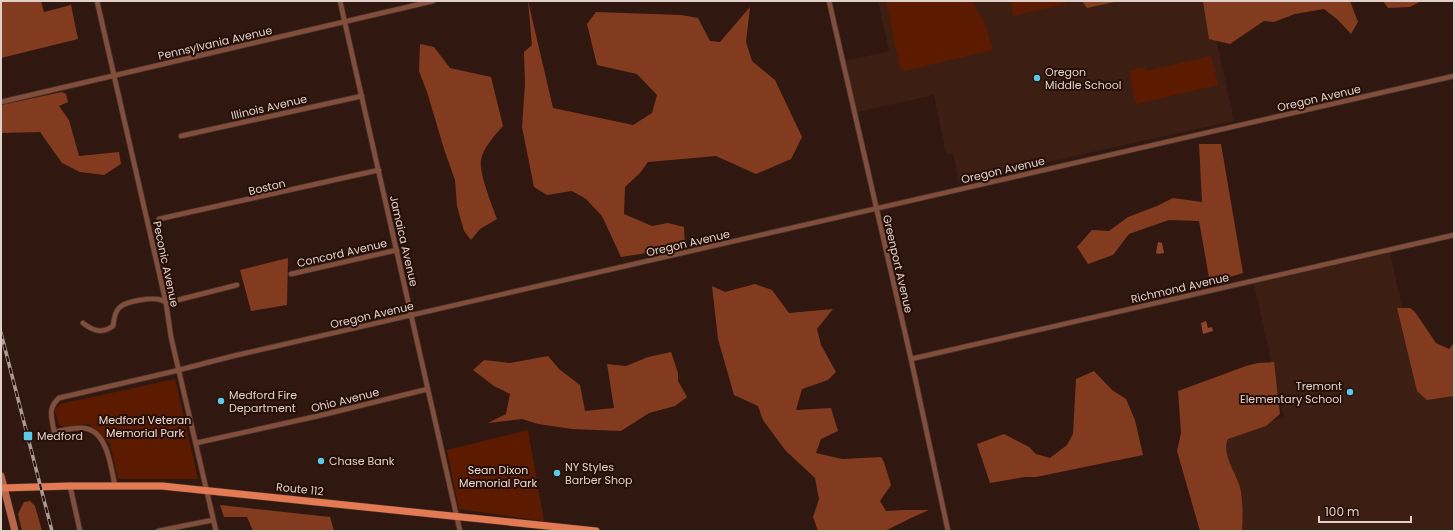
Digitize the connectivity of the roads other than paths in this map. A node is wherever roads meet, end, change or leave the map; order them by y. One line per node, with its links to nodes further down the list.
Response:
1 (97, 1): 6 (street, Peconic Avenue)
2 (340, 1): 5 (street, Jamaica Avenue)
3 (433, 1): 5 (street, Pennsylvania Avenue)
4 (829, 1): 12 (street, Greenport Avenue)
5 (345, 22): 6 (street, Pennsylvania Avenue); 8 (street, Jamaica Avenue)
6 (114, 76): 9 (street, Pennsylvania Avenue); 18 (street, Peconic Avenue)
7 (1454, 76): 12 (street, Oregon Avenue)
8 (362, 96): 10 (street, Illinois Avenue); 11 (street, Jamaica Avenue)
9 (1, 102)
10 (181, 136)
11 (378, 170): 13 (street, Boston); 15 (street, Jamaica Avenue)
12 (876, 209): 19 (street, Oregon Avenue); 21 (street, Greenport Avenue)
13 (159, 219)
14 (1454, 235): 21 (street, Richmond Avenue)
15 (397, 250): 16 (street, Concord Avenue); 19 (street, Jamaica Avenue)
16 (291, 274)
17 (237, 285): 18 (street)
18 (166, 303): 20 (street); 22 (street, Peconic Avenue)
19 (412, 315): 22 (street, Oregon Avenue); 23 (street, Jamaica Avenue)
20 (83, 323)
21 (911, 359): 38 (street, Greenport Avenue)
22 (179, 370): 24 (street, Peconic Avenue); 27 (street, Oregon Avenue)
23 (428, 389): 24 (street, Ohio Avenue); 30 (street, Jamaica Avenue)
24 (196, 443): 29 (street, Peconic Avenue)
25 (1, 476): 28 (street)
26 (70, 486): 27 (main road, Route 112); 28 (main road, Route 112); 33 (street)
27 (115, 486): 29 (main road, Route 112)
28 (3, 488): 32 (street)
29 (206, 491): 30 (main road, Route 112); 31 (street, Peconic Avenue)
30 (457, 517): 36 (street, Jamaica Avenue); 37 (main road, Route 112)
31 (213, 520): 34 (street); 35 (street, Peconic Avenue)
32 (15, 531)
33 (80, 531)
34 (158, 531)
35 (216, 531)
36 (460, 531)
37 (596, 531)
38 (948, 531)

